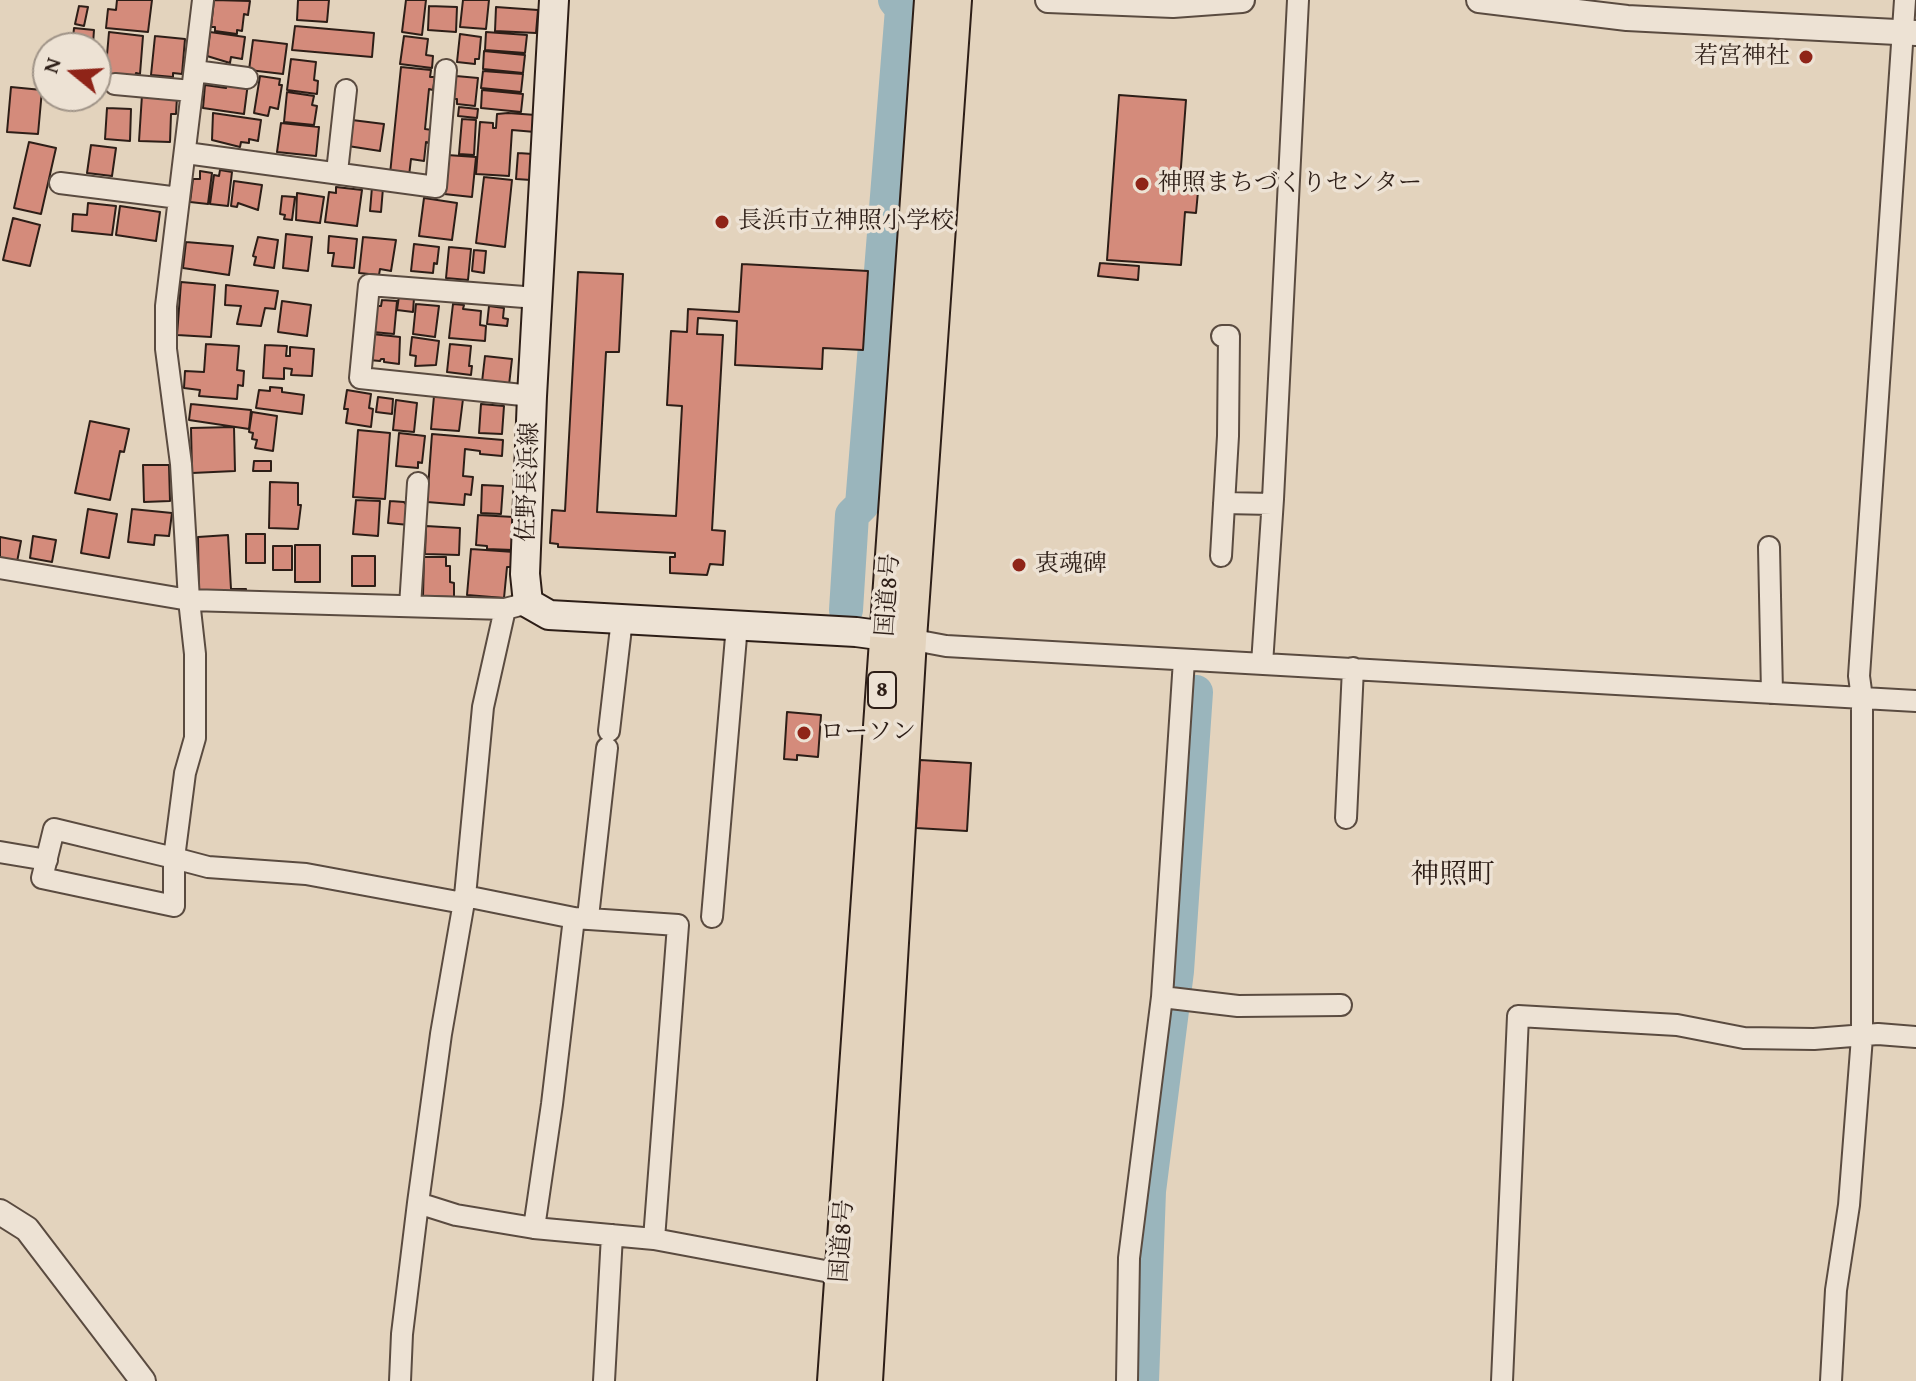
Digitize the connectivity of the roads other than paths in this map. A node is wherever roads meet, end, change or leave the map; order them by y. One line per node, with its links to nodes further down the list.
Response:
1 (203, 0): 14 (street)
2 (554, 0): 21 (main road, 佐野長浜線)
3 (931, 0): 35 (highway, 国道8号 / 8)
4 (955, 0): 35 (highway, 国道8号 / 8)
5 (1048, 0): 6 (street)
6 (1242, 0)
7 (1298, 0): 26 (street)
8 (1479, 0): 10 (street)
9 (1905, 0): 11 (street)
10 (1543, 4): 11 (street)
11 (1910, 33): 40 (street)
12 (446, 70): 18 (street)
13 (247, 78): 14 (street)
14 (194, 81): 15 (street); 17 (street)
15 (115, 84)
16 (346, 90): 18 (street)
17 (186, 153): 18 (street); 20 (street)
18 (337, 172)
19 (60, 183): 20 (street)
20 (179, 198): 30 (street)
21 (537, 298): 23 (main road, 佐野長浜線); 23 (street)
22 (1222, 336): 25 (street)
23 (532, 396): 32 (main road, 佐野長浜線)
24 (418, 483): 31 (street)
25 (1224, 503): 26 (street); 28 (street)
26 (1272, 504): 37 (street)
27 (1769, 547): 39 (street)
28 (1221, 556)
29 (0, 568): 30 (street)
30 (189, 600): 31 (street); 44 (street)
31 (410, 606): 32 (street)
32 (516, 606): 33 (main road); 46 (street)
33 (622, 619): 34 (main road); 48 (street)
34 (737, 625): 35 (main road); 47 (street)
35 (898, 637): 36 (street); 58 (highway, 国道8号 / 8); 63 (highway, 国道8号 / 8)
36 (1184, 660): 37 (street); 49 (street)
37 (1262, 664): 38 (street)
38 (1353, 668): 39 (street); 42 (street)
39 (1772, 693): 40 (street)
40 (1862, 698): 41 (street); 51 (street)
41 (1916, 701)
42 (1346, 818)
43 (0, 852): 45 (street)
44 (174, 858): 45 (street); 45 (street); 46 (street)
45 (47, 860)
46 (464, 899): 48 (street); 53 (street)
47 (712, 917)
48 (581, 918): 55 (street); 57 (street)
49 (1162, 997): 50 (street); 64 (street)
50 (1341, 1005)
51 (1862, 1037): 52 (street); 65 (street); 66 (street)
52 (1916, 1037)
53 (418, 1203): 55 (street); 60 (street)
54 (0, 1212): 59 (street)
55 (534, 1228): 56 (street)
56 (612, 1235): 57 (street); 61 (street)
57 (654, 1239): 58 (street)
58 (841, 1274): 62 (highway, 国道8号 / 8)
59 (143, 1381)
60 (400, 1381)
61 (604, 1381)
62 (834, 1381)
63 (866, 1381)
64 (1127, 1381)
65 (1502, 1381)
66 (1831, 1381)

